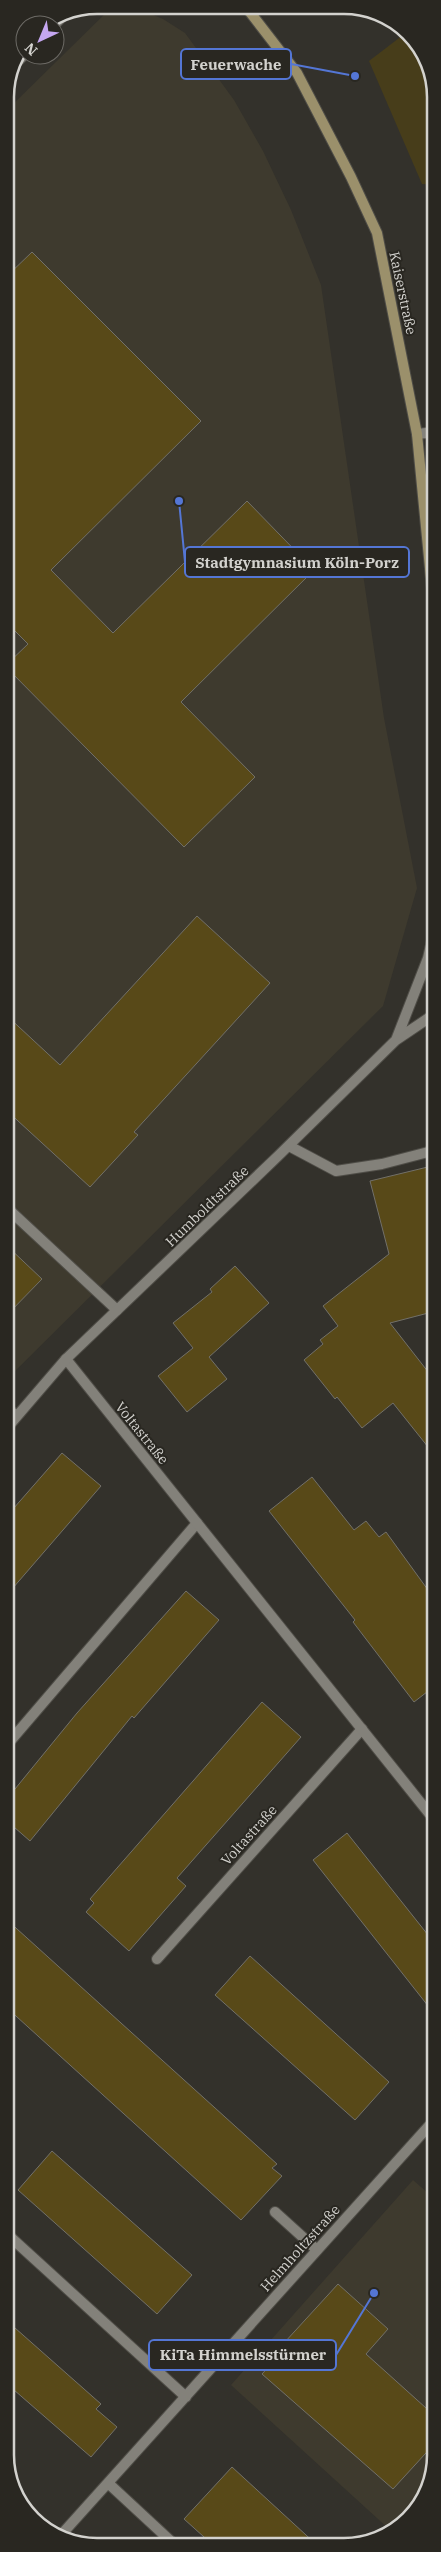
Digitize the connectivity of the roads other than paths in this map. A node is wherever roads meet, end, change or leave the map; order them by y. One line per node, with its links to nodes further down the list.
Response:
1 (251, 14): 3 (main road, Kaiserstraße)
2 (427, 433): 3 (street)
3 (418, 434): 4 (main road, Kaiserstraße)
4 (427, 532)
5 (427, 961): 7 (street)
6 (427, 1019): 7 (street, Humboldtstraße)
7 (396, 1040): 8 (street, Humboldtstraße)
8 (289, 1146): 9 (street); 11 (street, Humboldtstraße)
9 (427, 1152)
10 (14, 1213): 11 (street)
11 (118, 1310): 12 (street, Humboldtstraße)
12 (66, 1359): 13 (street, Humboldtstraße); 15 (street, Voltastraße)
13 (16, 1416): 14 (street, Humboldtstraße)
14 (14, 1419)
15 (197, 1523): 16 (street, Voltastraße); 17 (street)
16 (362, 1729): 18 (street, Voltastraße); 19 (street, Voltastraße)
17 (14, 1737)
18 (427, 1811)
19 (157, 1959)
20 (427, 2128): 23 (street, Helmholtzstraße)
21 (275, 2212): 23 (street)
22 (14, 2240): 24 (street)
23 (317, 2250): 24 (street, Helmholtzstraße)
24 (186, 2397): 25 (street, Helmholtzstraße)
25 (108, 2483): 26 (street, Helmholtzstraße); 27 (street)
26 (64, 2532)
27 (167, 2538)

